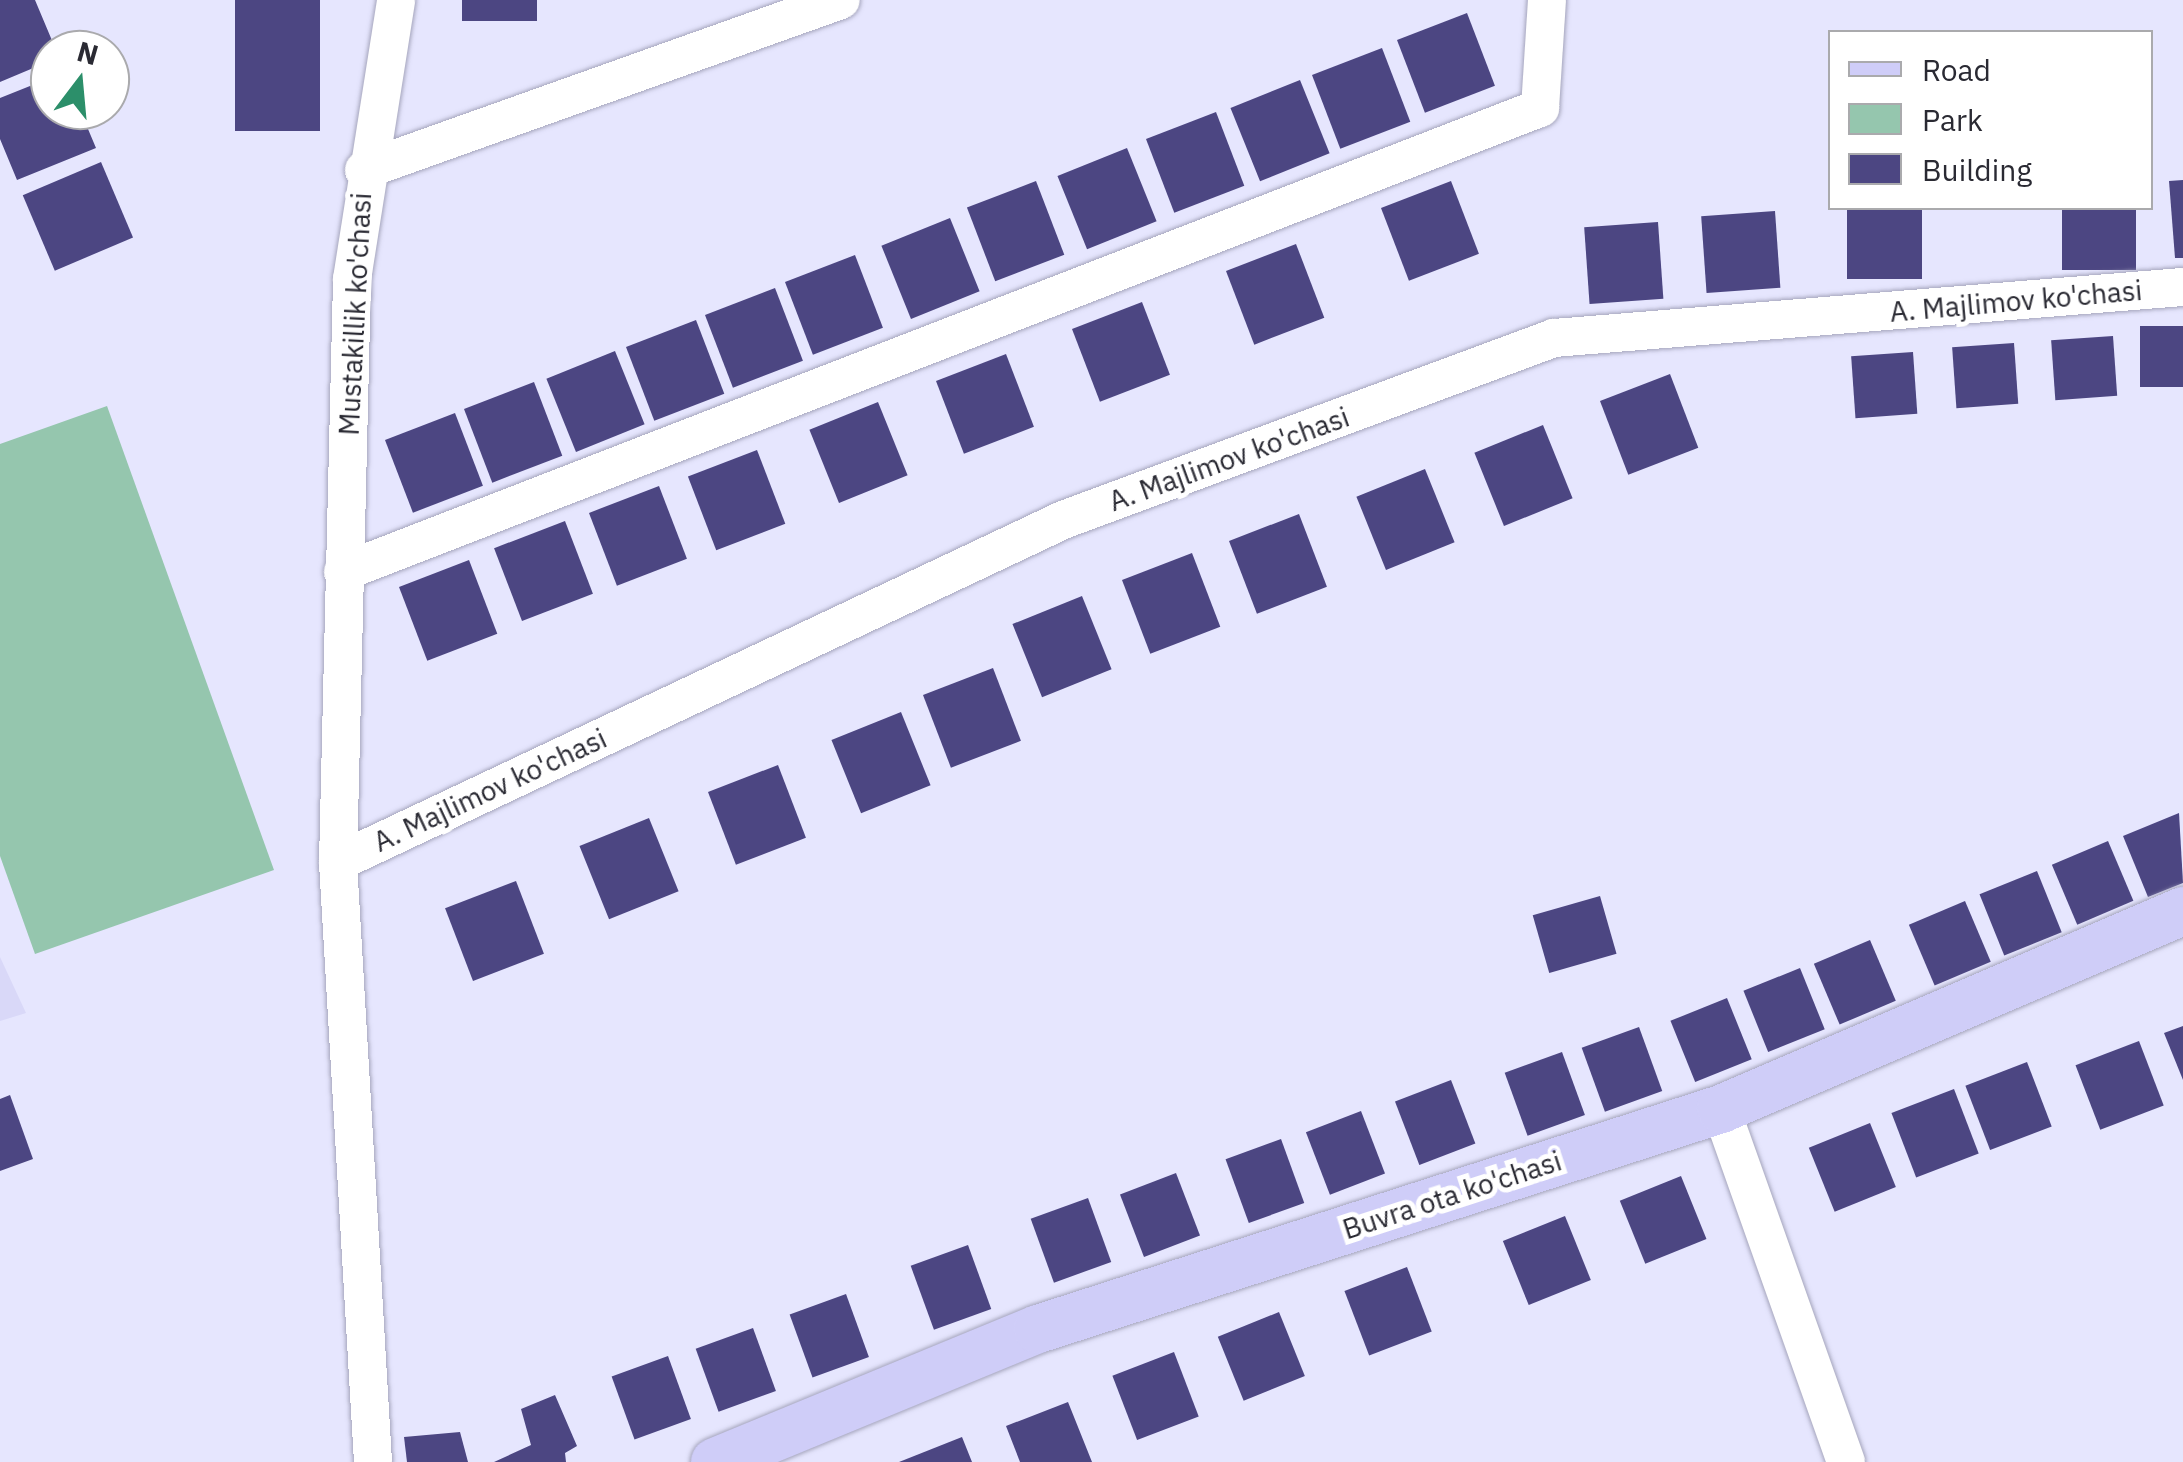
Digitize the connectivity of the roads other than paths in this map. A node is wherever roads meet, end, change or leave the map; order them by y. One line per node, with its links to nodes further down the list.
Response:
1 (396, 0): 4 (street, Mustakillik ko'chasi)
2 (841, 0): 4 (street)
3 (1547, 0): 6 (street)
4 (364, 170): 6 (street, Mustakillik ko'chasi)
5 (2183, 287): 7 (street, A. Majlimov ko'chasi)
6 (343, 572): 7 (street, A. Majlimov ko'chasi)
7 (338, 862): 10 (street, A. Majlimov ko'chasi)
8 (2183, 911): 9 (main road, Buvra ota ko'chasi)
9 (1721, 1109): 11 (main road, Buvra ota ko'chasi); 12 (street)
10 (374, 1462)
11 (714, 1462)
12 (1846, 1462)

